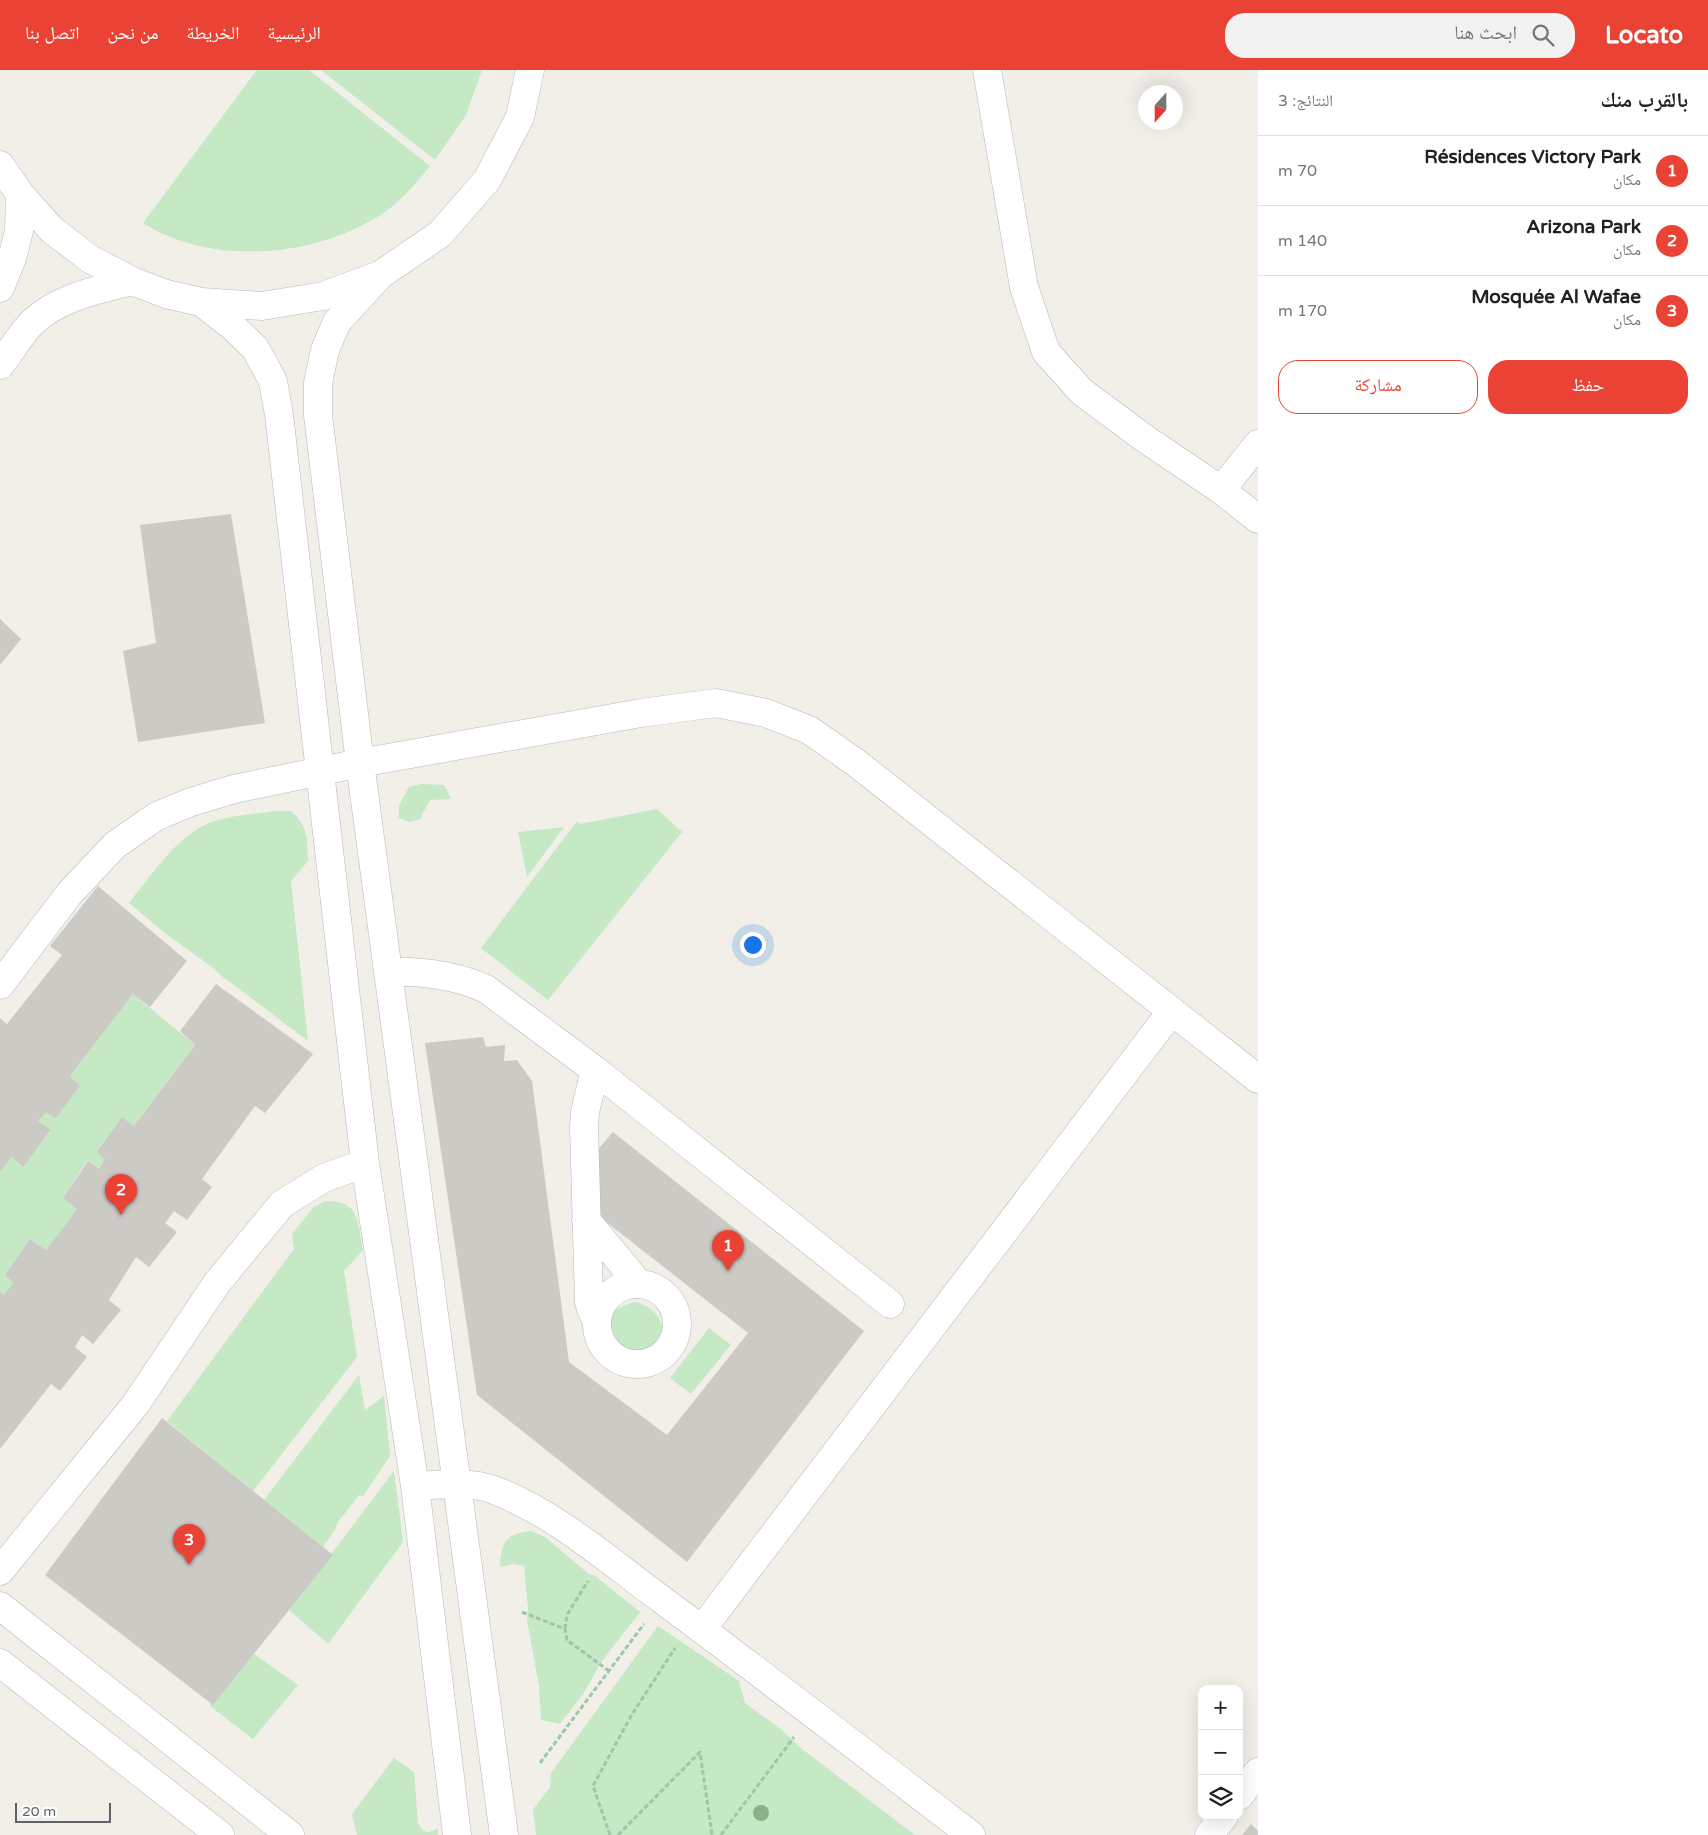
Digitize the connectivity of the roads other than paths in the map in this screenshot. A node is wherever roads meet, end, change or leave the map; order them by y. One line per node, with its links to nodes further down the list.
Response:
1 (530, 70): 5 (street)
2 (987, 70): 11 (street)
3 (0, 165): 4 (street)
4 (20, 194): 6 (street); 7 (street)
5 (380, 275): 8 (street); 13 (street)
6 (132, 281): 8 (street); 9 (street)
7 (0, 288)
8 (201, 302): 14 (street)
9 (0, 365)
10 (1258, 444): 11 (street)
11 (1221, 490): 12 (street)
12 (1258, 519)
13 (360, 763): 14 (street); 15 (street); 17 (street)
14 (319, 772): 16 (street); 20 (street)
15 (388, 972): 18 (street); 25 (street)
16 (0, 984)
17 (1171, 1012): 19 (street); 29 (street)
18 (595, 1070): 21 (street); 23 (street)
19 (1258, 1079)
20 (365, 1163): 26 (street); 27 (street)
21 (586, 1220): 22 (street); 24 (street)
22 (639, 1284): 24 (street); 24 (street)
23 (890, 1304)
24 (597, 1322)
25 (457, 1484): 26 (street); 29 (street); 37 (street)
26 (415, 1486): 36 (street)
27 (0, 1571)
28 (0, 1606): 35 (street)
29 (702, 1629): 38 (street)
30 (0, 1662): 34 (street)
31 (1258, 1772): 32 (street)
32 (1243, 1791)
33 (1221, 1820): 39 (street)
34 (220, 1835)
35 (290, 1835)
36 (457, 1835)
37 (504, 1835)
38 (970, 1835)
39 (1209, 1835)

